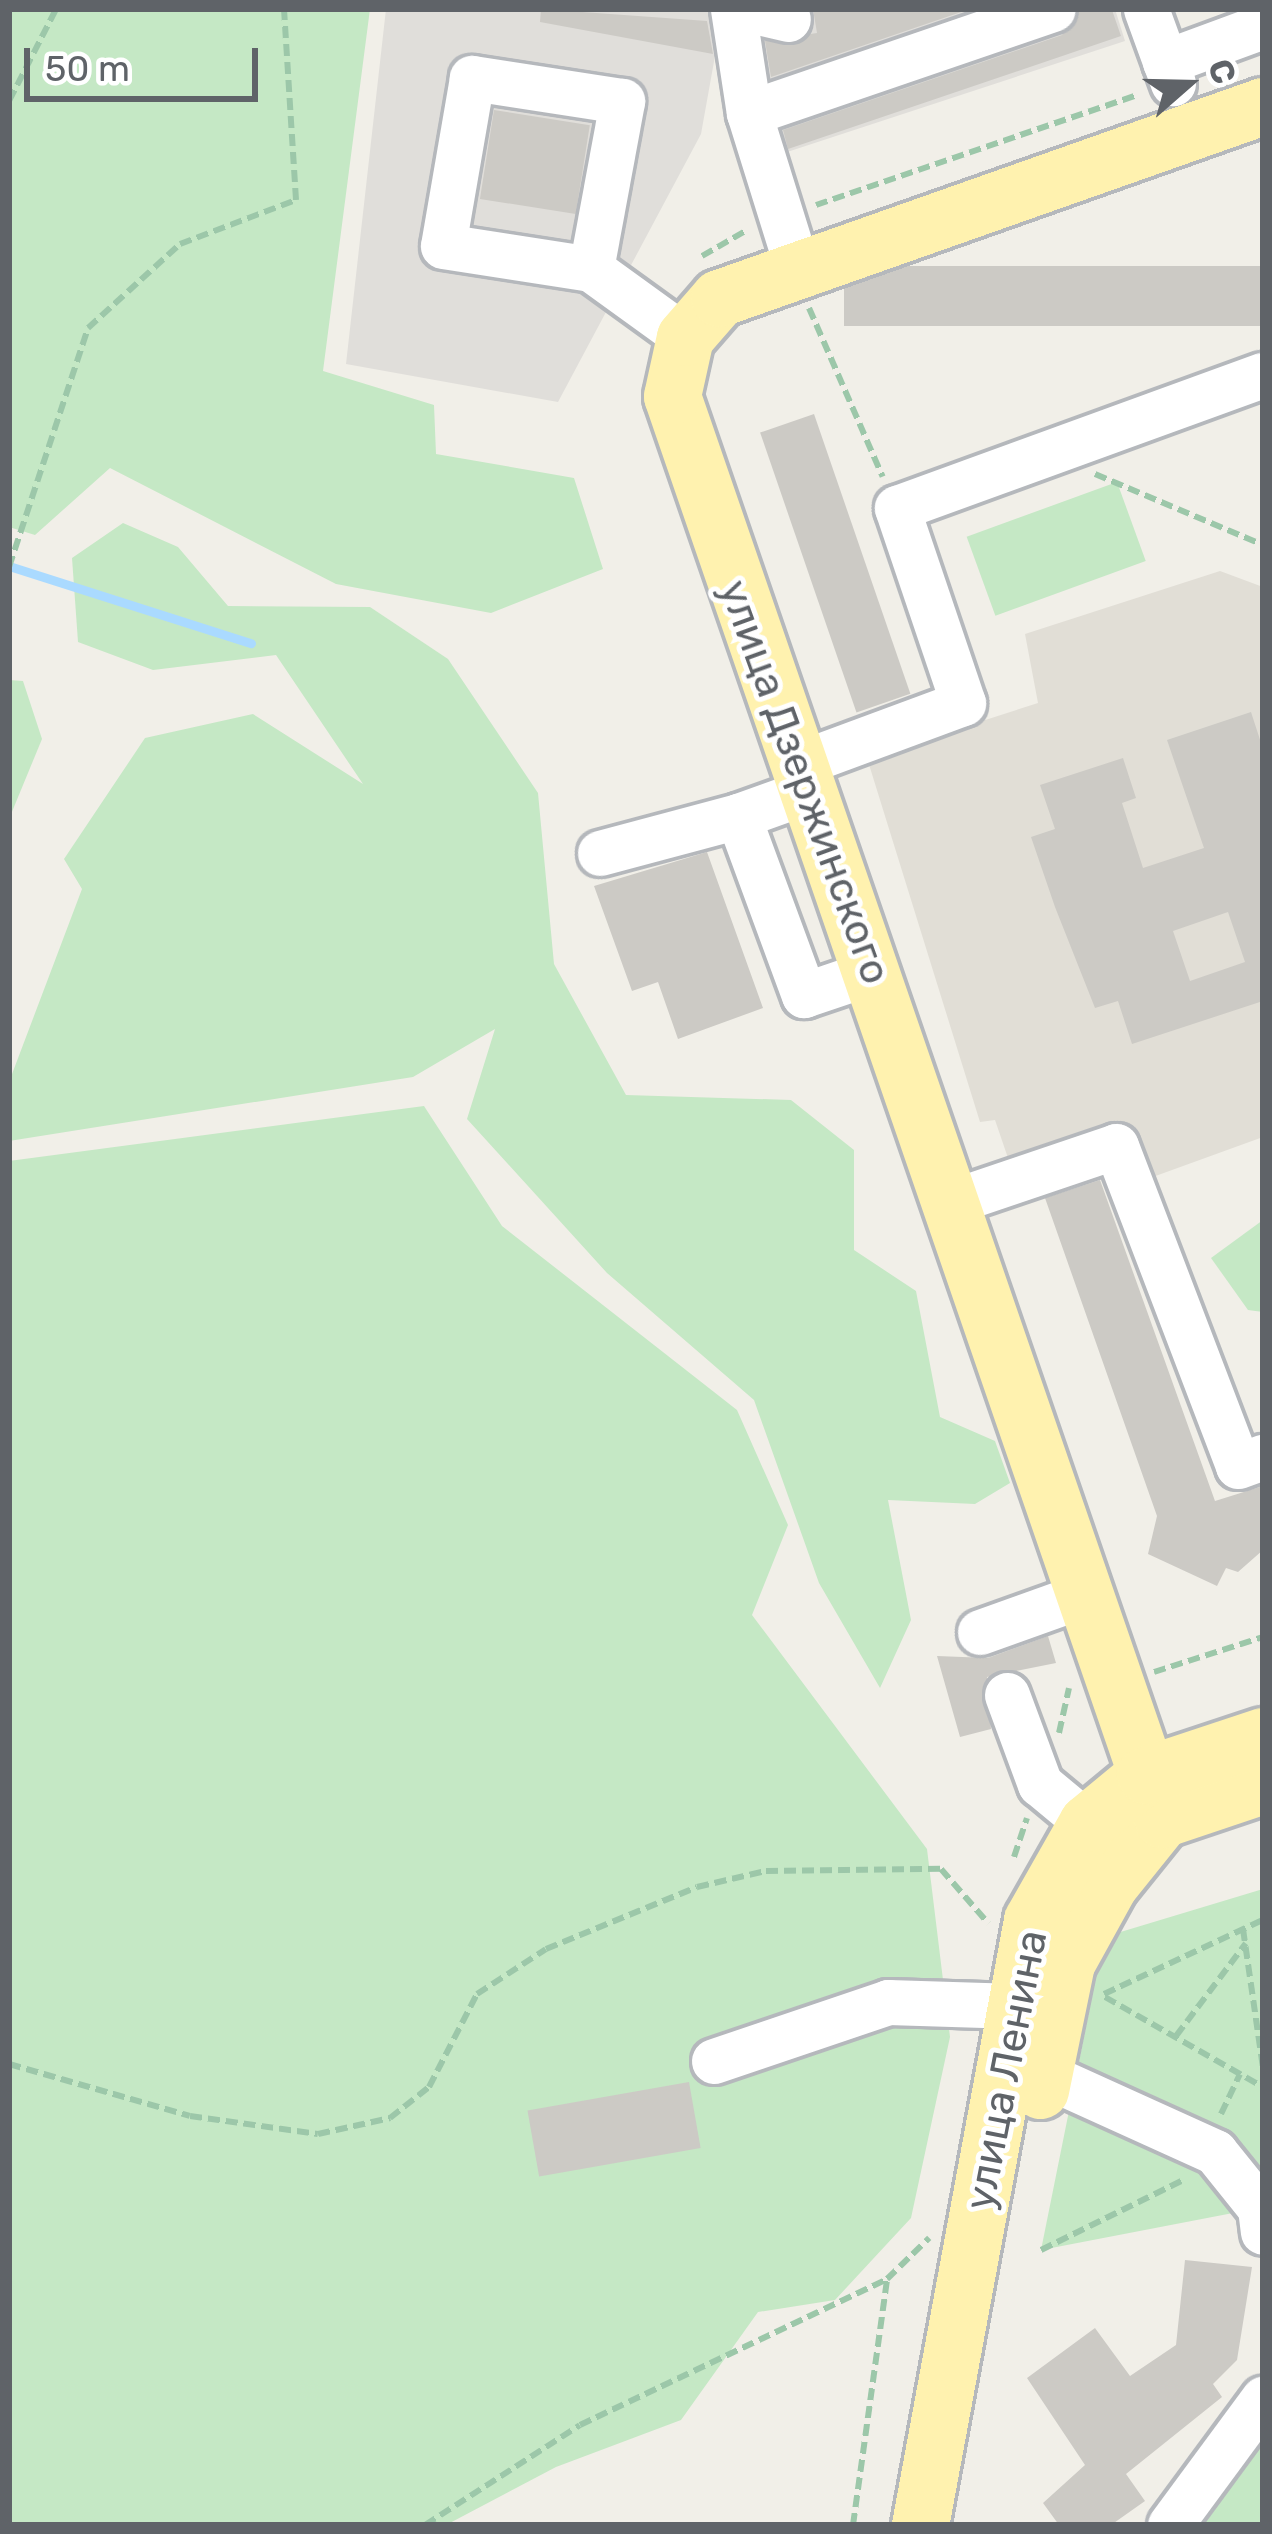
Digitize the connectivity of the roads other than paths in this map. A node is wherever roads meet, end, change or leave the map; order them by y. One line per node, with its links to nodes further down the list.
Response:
1 (733, 9): 6 (lane)
2 (1053, 9): 6 (lane)
3 (1146, 9): 4 (lane)
4 (1263, 26)
5 (1263, 106): 7 (main road)
6 (749, 113): 7 (lane)
7 (789, 241): 9 (main road)
8 (591, 269): 8 (lane); 9 (lane)
9 (686, 337): 11 (main road, улица Дзержинского)
10 (1263, 375): 11 (lane)
11 (803, 778): 12 (lane); 14 (main road, улица Дзержинского)
12 (738, 816): 13 (lane); 14 (lane)
13 (600, 853)
14 (872, 971): 15 (main road, улица Дзержинского)
15 (951, 1202): 16 (lane); 17 (main road, улица Дзержинского)
16 (1263, 1456)
17 (1086, 1594): 18 (lane); 22 (main road, улица Дзержинского)
18 (980, 1632)
19 (1007, 1695): 23 (lane)
20 (1263, 1736): 22 (main road, улица Ленина)
21 (1263, 1785): 22 (main road, улица Ленина)
22 (1154, 1797): 23 (main road, улица Ленина); 26 (main road, улица Ленина)
23 (1087, 1823): 24 (main road, улица Ленина)
24 (1019, 1991): 25 (lane); 29 (main road, улица Ленина)
25 (714, 2061)
26 (1043, 2074): 27 (lane); 30 (main road, улица Ленина)
27 (1263, 2232)
28 (1263, 2399): 31 (lane)
29 (920, 2525)
30 (959, 2525)
31 (1170, 2525)

